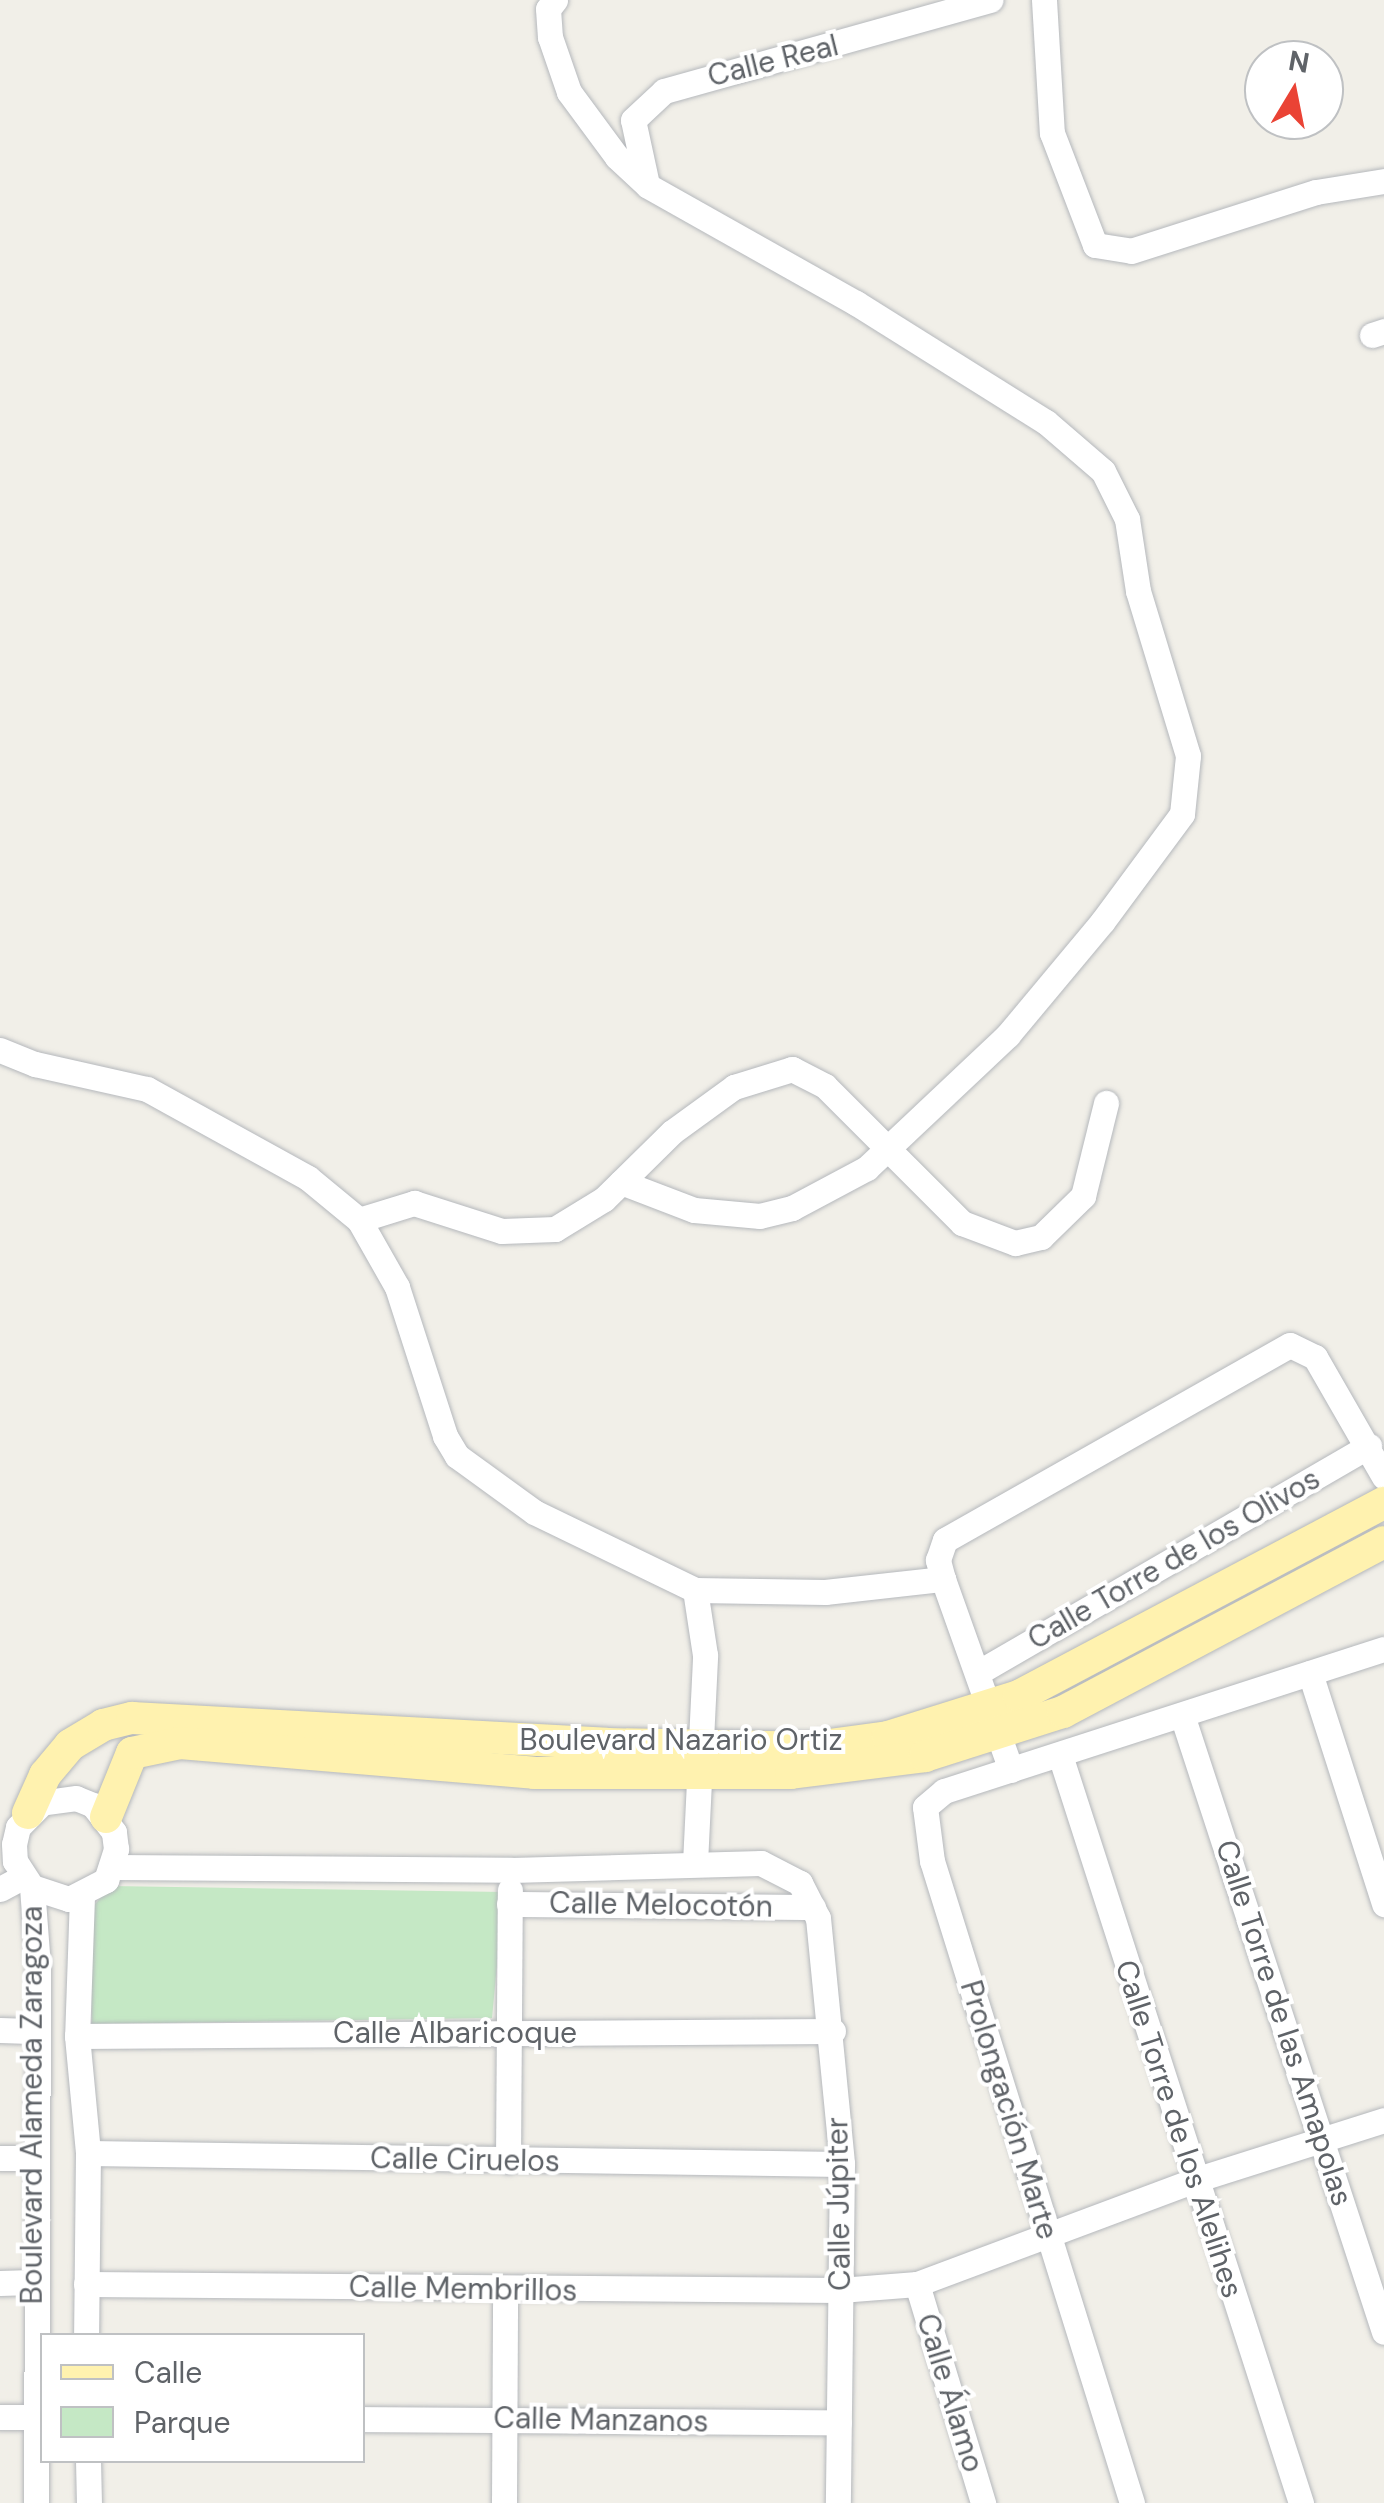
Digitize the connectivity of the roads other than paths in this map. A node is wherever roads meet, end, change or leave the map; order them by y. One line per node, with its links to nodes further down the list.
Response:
1 (555, 0): 6 (street)
2 (991, 0): 4 (street, Calle Real)
3 (1044, 0): 5 (street)
4 (949, 6): 6 (street, Calle Real)
5 (1384, 181)
6 (648, 186): 9 (street)
7 (0, 1050): 11 (street)
8 (1106, 1102): 9 (street)
9 (883, 1150): 10 (street); 10 (street)
10 (621, 1182): 11 (street)
11 (360, 1220): 17 (street)
12 (1368, 1446): 13 (street); 16 (street); 19 (street, Calle Torre de los Olivos)
13 (1384, 1477)
14 (1384, 1503): 22 (main road, Boulevard Nazario Ortiz)
15 (1384, 1542): 22 (main road, Boulevard Nazario Ortiz)
16 (943, 1579): 17 (street); 19 (street)
17 (695, 1590): 24 (street)
18 (1384, 1650): 20 (street)
19 (979, 1672): 22 (street)
20 (1310, 1673): 21 (street); 34 (street)
21 (1182, 1715): 23 (street); 42 (street, Calle Torre de las Amapolas)
22 (995, 1720): 24 (main road, Boulevard Nazario Ortiz); 25 (street)
23 (1060, 1755): 25 (street); 48 (street, Calle Torre de los Alelihes)
24 (697, 1760): 26 (main road, Boulevard Nazario Ortiz); 27 (main road, Boulevard Nazario Ortiz); 28 (street)
25 (1012, 1770): 49 (street, Prolongación Marte)
26 (28, 1813): 27 (street); 31 (street, Boulevard Alameda Zaragoza)
27 (106, 1817): 29 (street)
28 (695, 1863): 30 (street); 35 (street)
29 (113, 1866): 30 (street); 32 (street, Boulevard Alameda Zaragoza)
30 (511, 1870): 33 (street)
31 (18, 1884): 32 (street, Boulevard Alameda Zaragoza); 37 (street, Boulevard Alameda Zaragoza)
32 (82, 1896): 40 (street, Boulevard Alameda Zaragoza)
33 (509, 1904): 35 (street, Calle Melocotón); 39 (street)
34 (1384, 1904)
35 (813, 1907): 38 (street, Calle Júpiter)
36 (0, 2030): 37 (street)
37 (38, 2030): 45 (street, Boulevard Alameda Zaragoza)
38 (833, 2032): 39 (street, Calle Albaricoque); 47 (street, Calle Júpiter)
39 (508, 2033): 40 (street, Calle Albaricoque); 46 (street)
40 (77, 2036): 43 (street, Boulevard Alameda Zaragoza)
41 (1384, 2120): 42 (street, Calle Membrillos)
42 (1323, 2139): 48 (street, Calle Membrillos); 56 (street, Calle Torre de las Amapolas)
43 (88, 2153): 46 (street, Calle Ciruelos); 52 (street, Boulevard Alameda Zaragoza)
44 (0, 2158): 45 (street)
45 (34, 2158): 50 (street, Boulevard Alameda Zaragoza)
46 (508, 2162): 47 (street, Calle Ciruelos)
47 (842, 2164): 55 (street, Calle Júpiter)
48 (1195, 2180): 49 (street, Calle Membrillos); 70 (street, Calle Torre de los Alelihes)
49 (1047, 2238): 53 (street, Calle Membrillos); 69 (street, Prolongación Marte)
50 (32, 2282): 51 (street); 58 (street, Boulevard Alameda Zaragoza)
51 (0, 2283)
52 (86, 2284): 54 (street, Calle Membrillos); 57 (street, Boulevard Alameda Zaragoza)
53 (917, 2284): 55 (street, Calle Membrillos); 68 (street, Calle Álamo)
54 (504, 2290): 55 (street, Calle Membrillos); 61 (street)
55 (840, 2290): 62 (street, Calle Júpiter)
56 (1384, 2332)
57 (86, 2333)
58 (33, 2416): 59 (street); 64 (street, Boulevard Alameda Zaragoza)
59 (0, 2417)
60 (365, 2418): 61 (street, Calle Manzanos)
61 (504, 2419): 62 (street, Calle Manzanos); 66 (street)
62 (838, 2422): 67 (street, Calle Júpiter)
63 (88, 2463): 65 (street)
64 (36, 2503)
65 (89, 2503)
66 (504, 2503)
67 (838, 2503)
68 (983, 2503)
69 (1132, 2503)
70 (1301, 2503)

